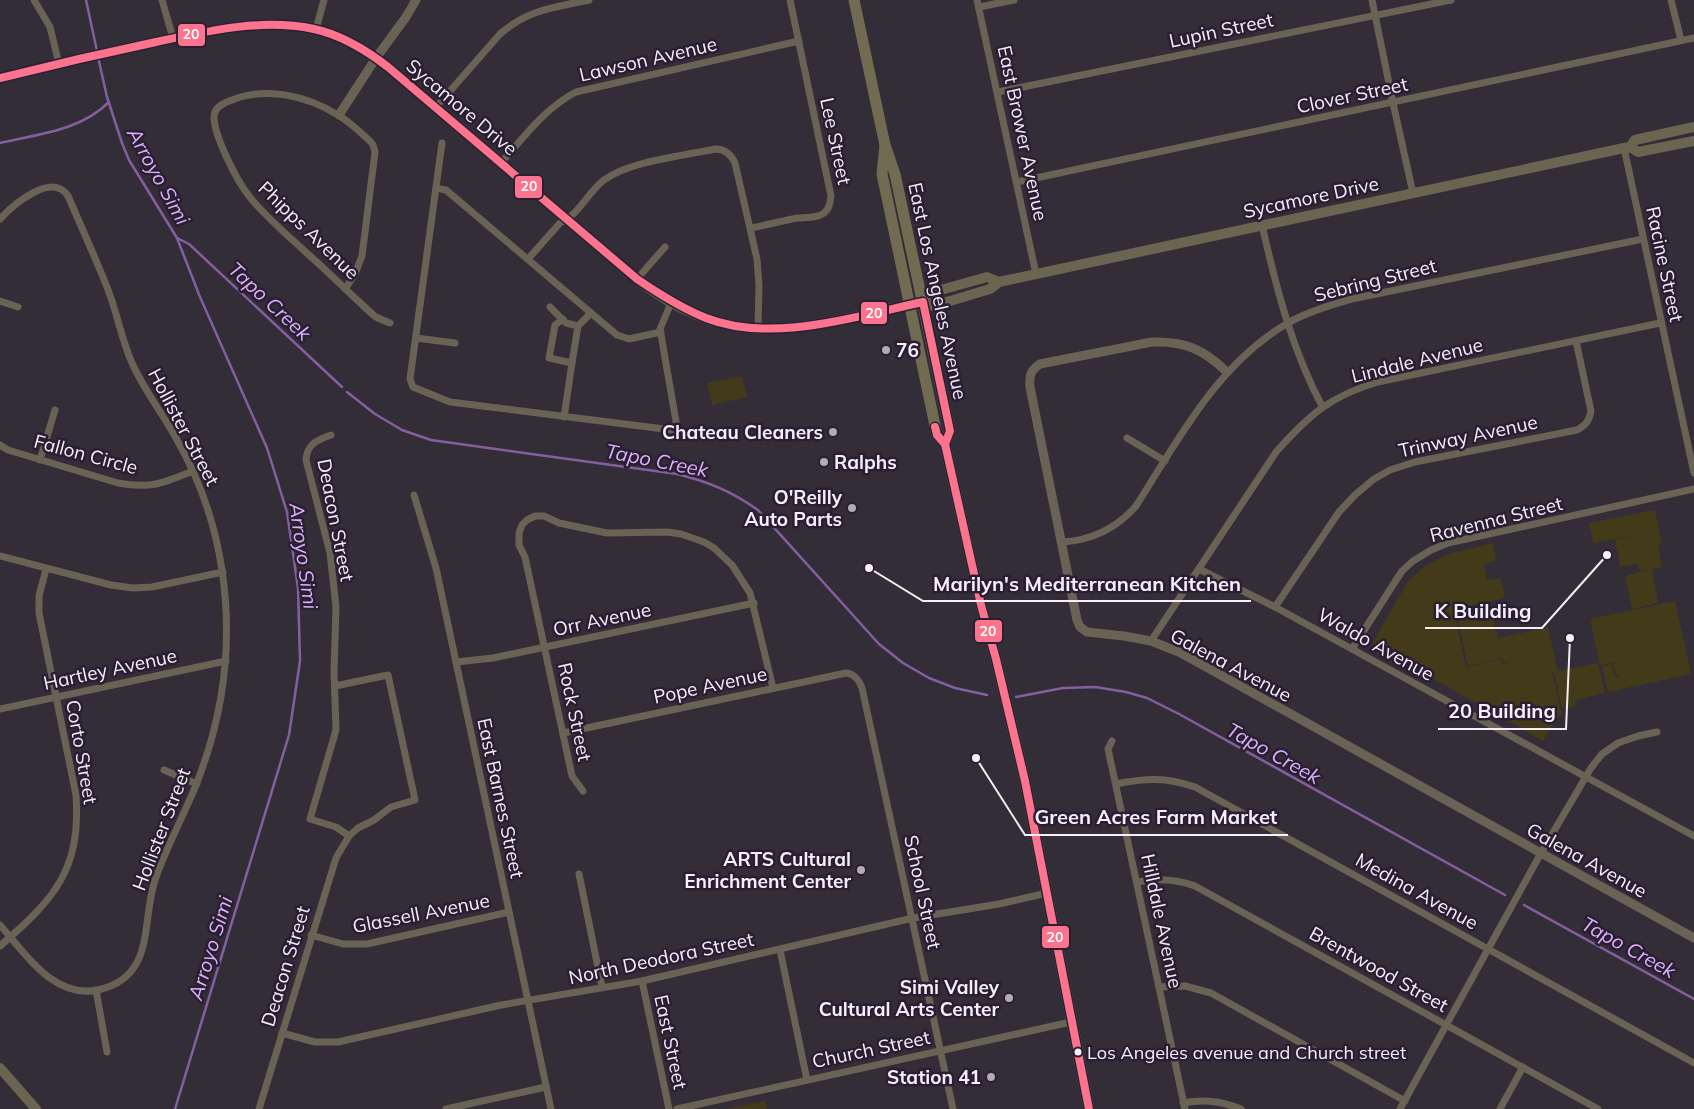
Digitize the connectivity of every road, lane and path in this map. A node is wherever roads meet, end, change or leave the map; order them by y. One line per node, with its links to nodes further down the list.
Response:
1 (34, 0): 20 (street)
2 (162, 0): 15 (street)
3 (324, 0): 14 (street)
4 (416, 0): 19 (street)
5 (589, 0): 24 (street)
6 (790, 0): 18 (street, Lee Street)
7 (854, 0): 29 (main road, East Los Angeles Avenue)
8 (1014, 0): 12 (street)
9 (1372, 0): 13 (street)
10 (1451, 0): 13 (street, Lupin Street)
11 (1671, 0): 17 (street)
12 (978, 4): 22 (street, East Brower Avenue)
13 (1375, 15): 22 (street, Lupin Street); 23 (street)
14 (316, 29): 15 (main road, Sycamore Drive); 19 (main road, Sycamore Drive)
15 (173, 38): 20 (main road, Sycamore Drive)
16 (1694, 38): 17 (street, Clover Street)
17 (1681, 40): 23 (street, Clover Street)
18 (799, 41): 31 (street, Lawson Avenue); 38 (street, Lee Street)
19 (376, 58): 24 (main road, Sycamore Drive); 25 (street)
20 (59, 64): 21 (main road, Sycamore Drive)
21 (0, 78)
22 (998, 92): 32 (street, East Brower Avenue)
23 (1393, 103): 32 (street, Clover Street); 34 (street)
24 (436, 107): 31 (main road, Sycamore Drive)
25 (339, 115): 44 (street); 44 (street, Phipps Avenue)
26 (1694, 127): 30 (main road, Sycamore Drive)
27 (1694, 141): 30 (main road, Sycamore Drive)
28 (442, 144): 33 (street)
29 (885, 145): 46 (main road, East Los Angeles Avenue); 48 (main road, East Los Angeles Avenue)
30 (1627, 148): 34 (main road, Sycamore Drive); 39 (street, Racine Street)
31 (502, 163): 36 (main road, Sycamore Drive)
32 (1017, 182): 42 (street, East Brower Avenue)
33 (436, 188): 41 (street); 59 (street)
34 (1413, 192): 37 (main road, Sycamore Drive)
35 (0, 219): 73 (street, Hollister Street)
36 (567, 220): 38 (street); 41 (street); 43 (main road, Sycamore Drive)
37 (1262, 225): 42 (main road, Sycamore Drive); 55 (street)
38 (751, 228): 57 (street)
39 (1643, 239): 54 (street, Racine Street); 55 (street, Sebring Street)
40 (665, 247): 43 (street)
41 (528, 260): 51 (street)
42 (1036, 274): 46 (main road, Sycamore Drive)
43 (638, 279): 47 (main road, Sycamore Drive)
44 (345, 288): 53 (street, Phipps Avenue)
45 (0, 301): 49 (street)
46 (922, 302): 48 (main road, Sycamore Drive); 69 (main road, East Los Angeles Avenue)
47 (671, 303): 57 (main road, Sycamore Drive); 58 (street)
48 (909, 304): 57 (main road, Sycamore Drive); 69 (main road, East Los Angeles Avenue)
49 (18, 307)
50 (550, 307): 52 (street)
51 (591, 313): 56 (street); 58 (street)
52 (562, 319): 56 (street); 62 (street)
53 (390, 322)
54 (1660, 323): 60 (street, Lindale Avenue); 74 (street, Racine Street)
55 (1287, 324): 63 (street, Sebring Street); 64 (street)
56 (578, 326): 62 (street)
57 (758, 329)
58 (661, 332): 66 (street)
59 (416, 338): 61 (street); 66 (street)
60 (1576, 341): 64 (street, Lindale Avenue); 83 (street, Trinway Avenue)
61 (455, 343)
62 (572, 363): 66 (street)
63 (1227, 372): 72 (street, Sebring Street); 77 (street, Galena Avenue)
64 (1322, 406): 79 (street, Lindale Avenue)
65 (55, 410): 71 (street)
66 (564, 416)
67 (331, 434): 90 (street, Deacon Street)
68 (1127, 438): 72 (street)
69 (945, 444): 107 (main road, East Los Angeles Avenue)
70 (0, 446): 71 (street, Fallon Circle)
71 (40, 460): 73 (street, Fallon Circle)
72 (1165, 461): 77 (street, Sebring Street)
73 (193, 471): 81 (street, Hollister Street)
74 (1694, 473)
75 (1694, 489): 86 (street, Ravenna Street)
76 (414, 495): 88 (street, East Barnes Street)
77 (1063, 542): 84 (street, Galena Avenue)
78 (0, 556): 80 (street)
79 (1199, 568): 83 (street, Waldo Avenue); 84 (street, Lindale Avenue)
80 (46, 569): 81 (street); 92 (street, Corto Street)
81 (223, 572): 87 (street, Hollister Street)
82 (754, 603): 85 (street, Orr Avenue); 85 (street, Rock Street); 91 (street)
83 (1275, 607): 86 (street, Waldo Avenue)
84 (1151, 641): 104 (street, Galena Avenue)
85 (544, 648): 88 (street, Orr Avenue); 95 (street, Rock Street)
86 (1352, 649): 98 (street, Waldo Avenue)
87 (226, 661): 92 (street, Hartley Avenue); 99 (street, Hollister Street)
88 (456, 662): 108 (street, East Barnes Street)
89 (860, 683): 91 (street, Pope Avenue); 109 (street, School Street)
90 (335, 686): 102 (street, Deacon Street); 102 (street, Deacon Street)
91 (773, 688): 95 (street, Pope Avenue)
92 (56, 697): 93 (street, Hartley Avenue); 112 (street, Corto Street)
93 (0, 709)
94 (1657, 732): 98 (street)
95 (563, 733): 101 (street, Rock Street)
96 (1112, 741): 100 (street, Hilldale Avenue)
97 (164, 770): 99 (street)
98 (1585, 777): 103 (street, Waldo Avenue); 104 (street)
99 (196, 784): 120 (street, Hollister Street)
100 (1116, 784): 106 (street, Hilldale Avenue); 115 (street, Medina Avenue)
101 (583, 791)
102 (349, 836): 111 (street, Deacon Street)
103 (1694, 836)
104 (1541, 853): 113 (street, Galena Avenue); 115 (street)
105 (578, 874): 118 (street)
106 (1137, 882): 119 (street, Hilldale Avenue); 123 (street, Brentwood Street)
107 (1047, 893): 109 (street, North Deodora Street); 122 (main road, East Los Angeles Avenue)
108 (509, 912): 111 (street, Glassell Avenue); 121 (street, East Barnes Street)
109 (913, 918): 116 (street, North Deodora Street); 125 (street, School Street)
110 (0, 925): 112 (street)
111 (312, 935): 124 (street, Deacon Street)
112 (11, 937): 114 (street, Corto Street); 120 (street)
113 (1694, 938)
114 (0, 946)
115 (1488, 949): 123 (street); 127 (street, Medina Avenue)
116 (780, 950): 117 (street, North Deodora Street); 130 (street)
117 (642, 981): 118 (street, North Deodora Street); 138 (street, East Street)
118 (602, 987): 121 (street, North Deodora Street)
119 (1159, 987): 132 (street); 133 (street, Hilldale Avenue)
120 (96, 990): 126 (street)
121 (528, 1002): 124 (street, North Deodora Street); 131 (street, East Barnes Street)
122 (1071, 1022): 125 (street, Church Street); 141 (main road, East Los Angeles Avenue)
123 (1446, 1025): 128 (street, Brentwood Street); 132 (street)
124 (282, 1033): 135 (street, Deacon Street)
125 (941, 1050): 130 (street, Church Street); 140 (street, School Street)
126 (107, 1052)
127 (1694, 1063)
128 (1522, 1067): 144 (street); 145 (street, Brentwood Street)
129 (0, 1068): 134 (main road)
130 (807, 1080): 139 (street, Church Street)
131 (546, 1087): 136 (street); 137 (street, East Barnes Street)
132 (1405, 1100): 143 (street)
133 (1184, 1106): 142 (street)
134 (36, 1109)
135 (259, 1109)
136 (446, 1109)
137 (551, 1109)
138 (669, 1109)
139 (677, 1109)
140 (953, 1109)
141 (1089, 1109)
142 (1241, 1109)
143 (1400, 1109)
144 (1500, 1109)
145 (1598, 1109)

